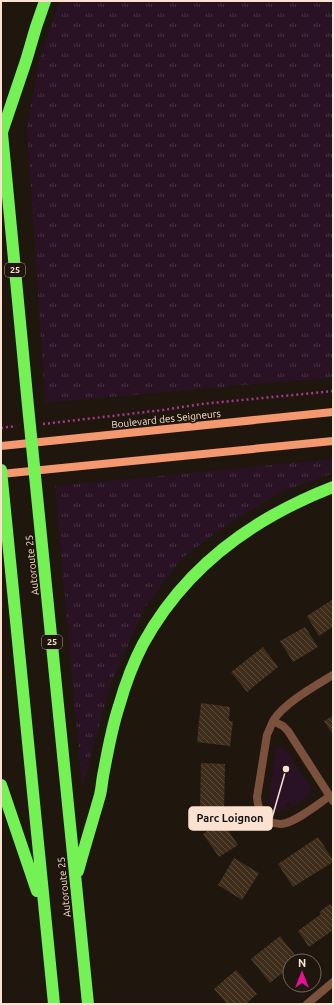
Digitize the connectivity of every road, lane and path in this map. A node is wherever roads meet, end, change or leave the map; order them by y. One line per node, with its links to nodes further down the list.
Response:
1 (45, 1): 2 (highway)
2 (2, 128): 15 (highway, Autoroute 25 / 25)
3 (333, 391): 5 (path, Boulevard des Seigneurs)
4 (333, 412): 7 (main road, Boulevard des Seigneurs)
5 (70, 421)
6 (333, 441): 9 (main road)
7 (1, 446)
8 (1, 470): 16 (highway)
9 (1, 474)
10 (333, 487): 15 (highway)
11 (333, 675): 12 (street)
12 (273, 721): 14 (street); 14 (street)
13 (1, 785): 16 (highway)
14 (331, 798)
15 (76, 878): 19 (highway, Autoroute 25 / 25)
16 (44, 911): 18 (highway)
17 (333, 982): 20 (street)
18 (54, 1004)
19 (88, 1004)
20 (307, 1004)

